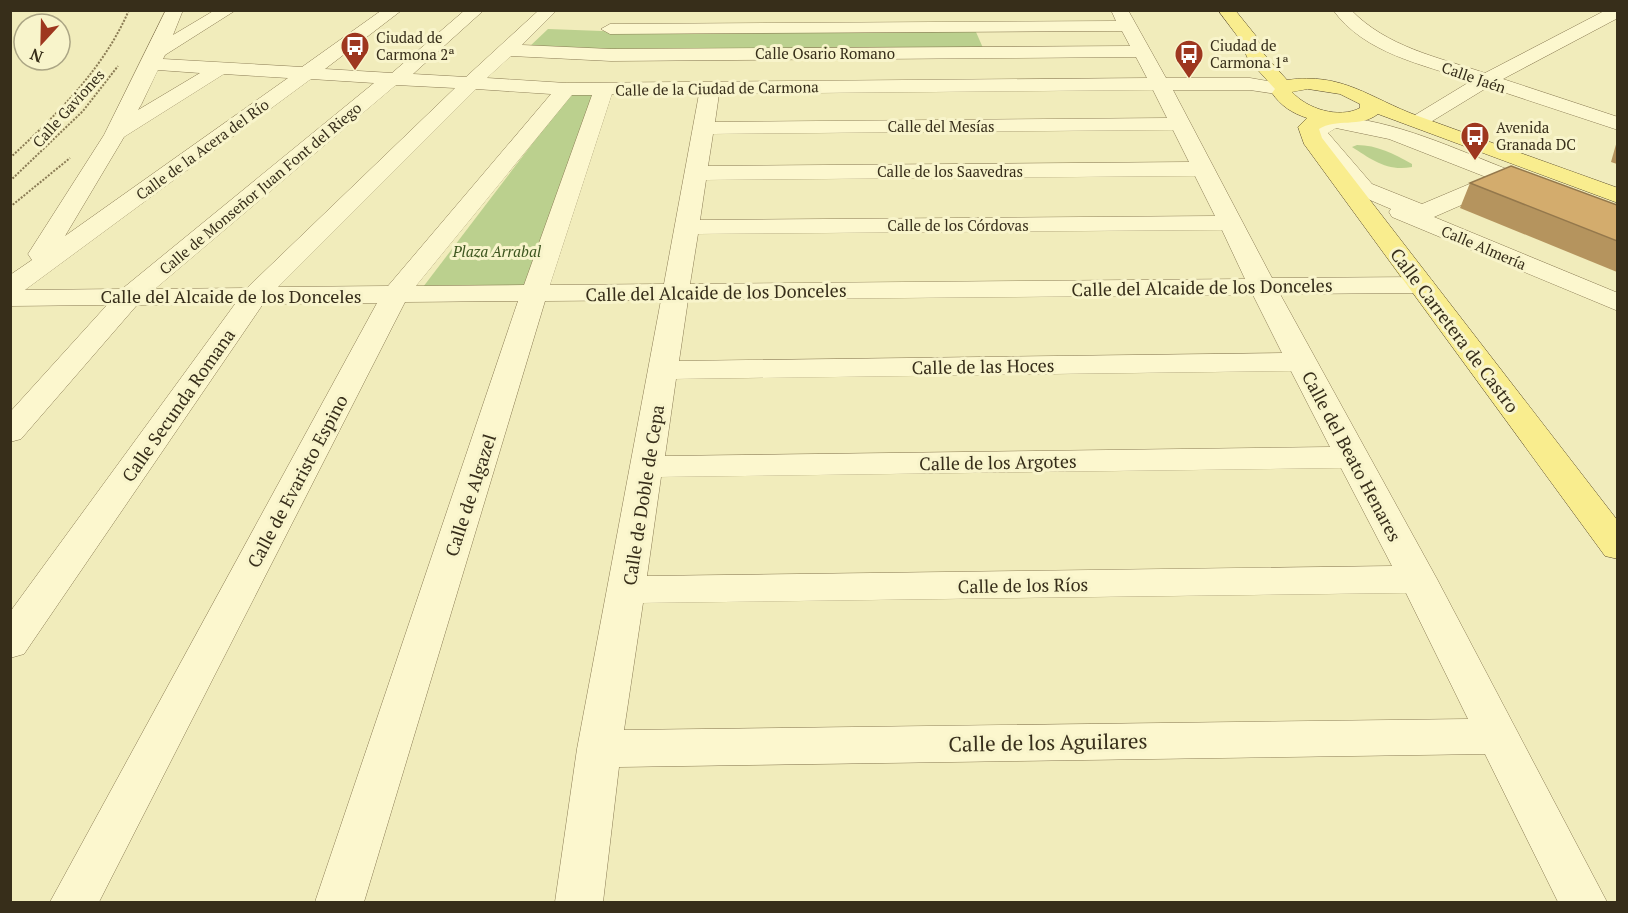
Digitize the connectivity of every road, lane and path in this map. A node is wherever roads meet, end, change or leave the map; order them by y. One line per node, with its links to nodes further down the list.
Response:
1 (129, 10): 43 (path)
2 (175, 10): 22 (street)
3 (228, 10): 22 (street)
4 (394, 10): 25 (street, Calle de la Acera del Río)
5 (476, 10): 27 (street, Calle de Monseñor Juan Font del Riego)
6 (549, 10): 19 (street, Calle Secunda Romana)
7 (626, 10): 15 (street, Calle Osario Romano)
8 (687, 10): 15 (street)
9 (751, 10): 16 (street)
10 (817, 10): 17 (street)
11 (1226, 10): 18 (main road)
12 (1341, 10): 28 (street, Calle Jaén)
13 (1617, 10): 28 (street)
14 (1124, 18): 17 (street, Calle Osario Romano); 20 (street, Calle del Beato Henares)
15 (674, 28): 16 (street, Calle Osario Romano)
16 (740, 28): 17 (street, Calle Osario Romano)
17 (809, 28)
18 (1247, 36): 30 (main road); 35 (main road)
19 (508, 50): 21 (street, Calle Osario Romano); 31 (street, Calle Secunda Romana)
20 (1142, 51): 21 (street, Calle Osario Romano); 29 (street, Calle del Beato Henares)
21 (821, 53): 26 (street)
22 (155, 58): 24 (street, Calle de la Ciudad de Carmona); 42 (street)
23 (118, 65): 47 (path, Calle Gaviones)
24 (221, 68): 25 (street, Calle de la Ciudad de Carmona); 42 (street)
25 (308, 73): 27 (street, Calle de la Ciudad de Carmona); 52 (street, Calle de la Acera del Río)
26 (824, 74)
27 (393, 79): 31 (street, Calle de la Ciudad de Carmona); 64 (street, Calle de Monseñor Juan Font del Riego)
28 (1484, 81): 38 (street); 40 (street, Calle Jaén)
29 (1160, 84): 32 (street, Calle de la Ciudad de Carmona); 35 (street, Calle de la Ciudad de Carmona); 39 (street, Calle del Beato Henares)
30 (1322, 84): 35 (main road); 36 (main road)
31 (469, 85): 33 (street, Calle de la Ciudad de Carmona); 62 (street, Calle Secunda Romana)
32 (710, 88): 34 (street, Calle de la Ciudad de Carmona); 41 (street, Calle de Doble de Cepa)
33 (566, 89): 34 (street, Calle de la Ciudad de Carmona); 61 (street, Calle de Evaristo Espino)
34 (604, 89): 60 (street, Calle de Algazel)
35 (1284, 89): 37 (main road)
36 (1366, 110): 37 (main road); 49 (main road); 53 (main road)
37 (1324, 116): 48 (main road, Calle Carretera de Castro)
38 (1422, 119)
39 (1178, 124): 41 (street, Calle del Mesías); 44 (street, Calle del Beato Henares)
40 (1617, 124)
41 (703, 128): 45 (street, Calle de Doble de Cepa)
42 (115, 133): 50 (path); 51 (street)
43 (10, 158)
44 (1204, 169): 45 (street, Calle de los Saavedras); 54 (street, Calle del Beato Henares)
45 (696, 173): 55 (street, Calle de Doble de Cepa)
46 (1506, 177): 46 (street)
47 (10, 181)
48 (1350, 191): 57 (main road, Calle Carretera de Castro); 65 (street, Calle Almería)
49 (1617, 196)
50 (10, 207)
51 (72, 208): 52 (street); 56 (street)
52 (119, 208): 56 (street, Calle de la Acera del Río)
53 (1617, 209)
54 (1229, 223): 55 (street, Calle de los Córdovas); 58 (street, Calle del Beato Henares)
55 (688, 227): 59 (street, Calle de Doble de Cepa)
56 (19, 280)
57 (1422, 285): 58 (street, Calle del Alcaide de los Donceles); 72 (main road, Calle Carretera de Castro)
58 (1262, 286): 59 (street, Calle del Alcaide de los Donceles); 67 (street, Calle del Beato Henares)
59 (678, 292): 60 (street, Calle del Alcaide de los Donceles); 68 (street, Calle de Doble de Cepa)
60 (534, 294): 61 (street, Calle del Alcaide de los Donceles); 79 (street, Calle de Algazel)
61 (395, 295): 62 (street, Calle del Alcaide de los Donceles); 78 (street, Calle de Evaristo Espino)
62 (255, 296): 64 (street, Calle del Alcaide de los Donceles); 75 (street, Calle Secunda Romana)
63 (10, 297): 64 (street, Calle del Alcaide de los Donceles)
64 (129, 297): 69 (street, Calle de Monseñor Juan Font del Riego)
65 (1607, 299): 66 (street)
66 (1617, 317)
67 (1302, 363): 68 (street, Calle de las Hoces); 70 (street, Calle del Beato Henares)
68 (664, 370): 71 (street, Calle de Doble de Cepa)
69 (10, 432)
70 (1352, 458): 71 (street, Calle de los Argotes); 73 (street, Calle del Beato Henares)
71 (645, 467): 74 (street, Calle de Doble de Cepa)
72 (1617, 547)
73 (1418, 579): 74 (street, Calle de los Ríos); 76 (street, Calle del Beato Henares)
74 (628, 590): 77 (street, Calle de Doble de Cepa)
75 (10, 643)
76 (1497, 736): 77 (street, Calle de los Aguilares); 81 (street, Calle del Beato Henares)
77 (599, 749): 80 (street, Calle de Doble de Cepa)
78 (74, 903)
79 (340, 903)
80 (579, 903)
81 (1583, 903)

